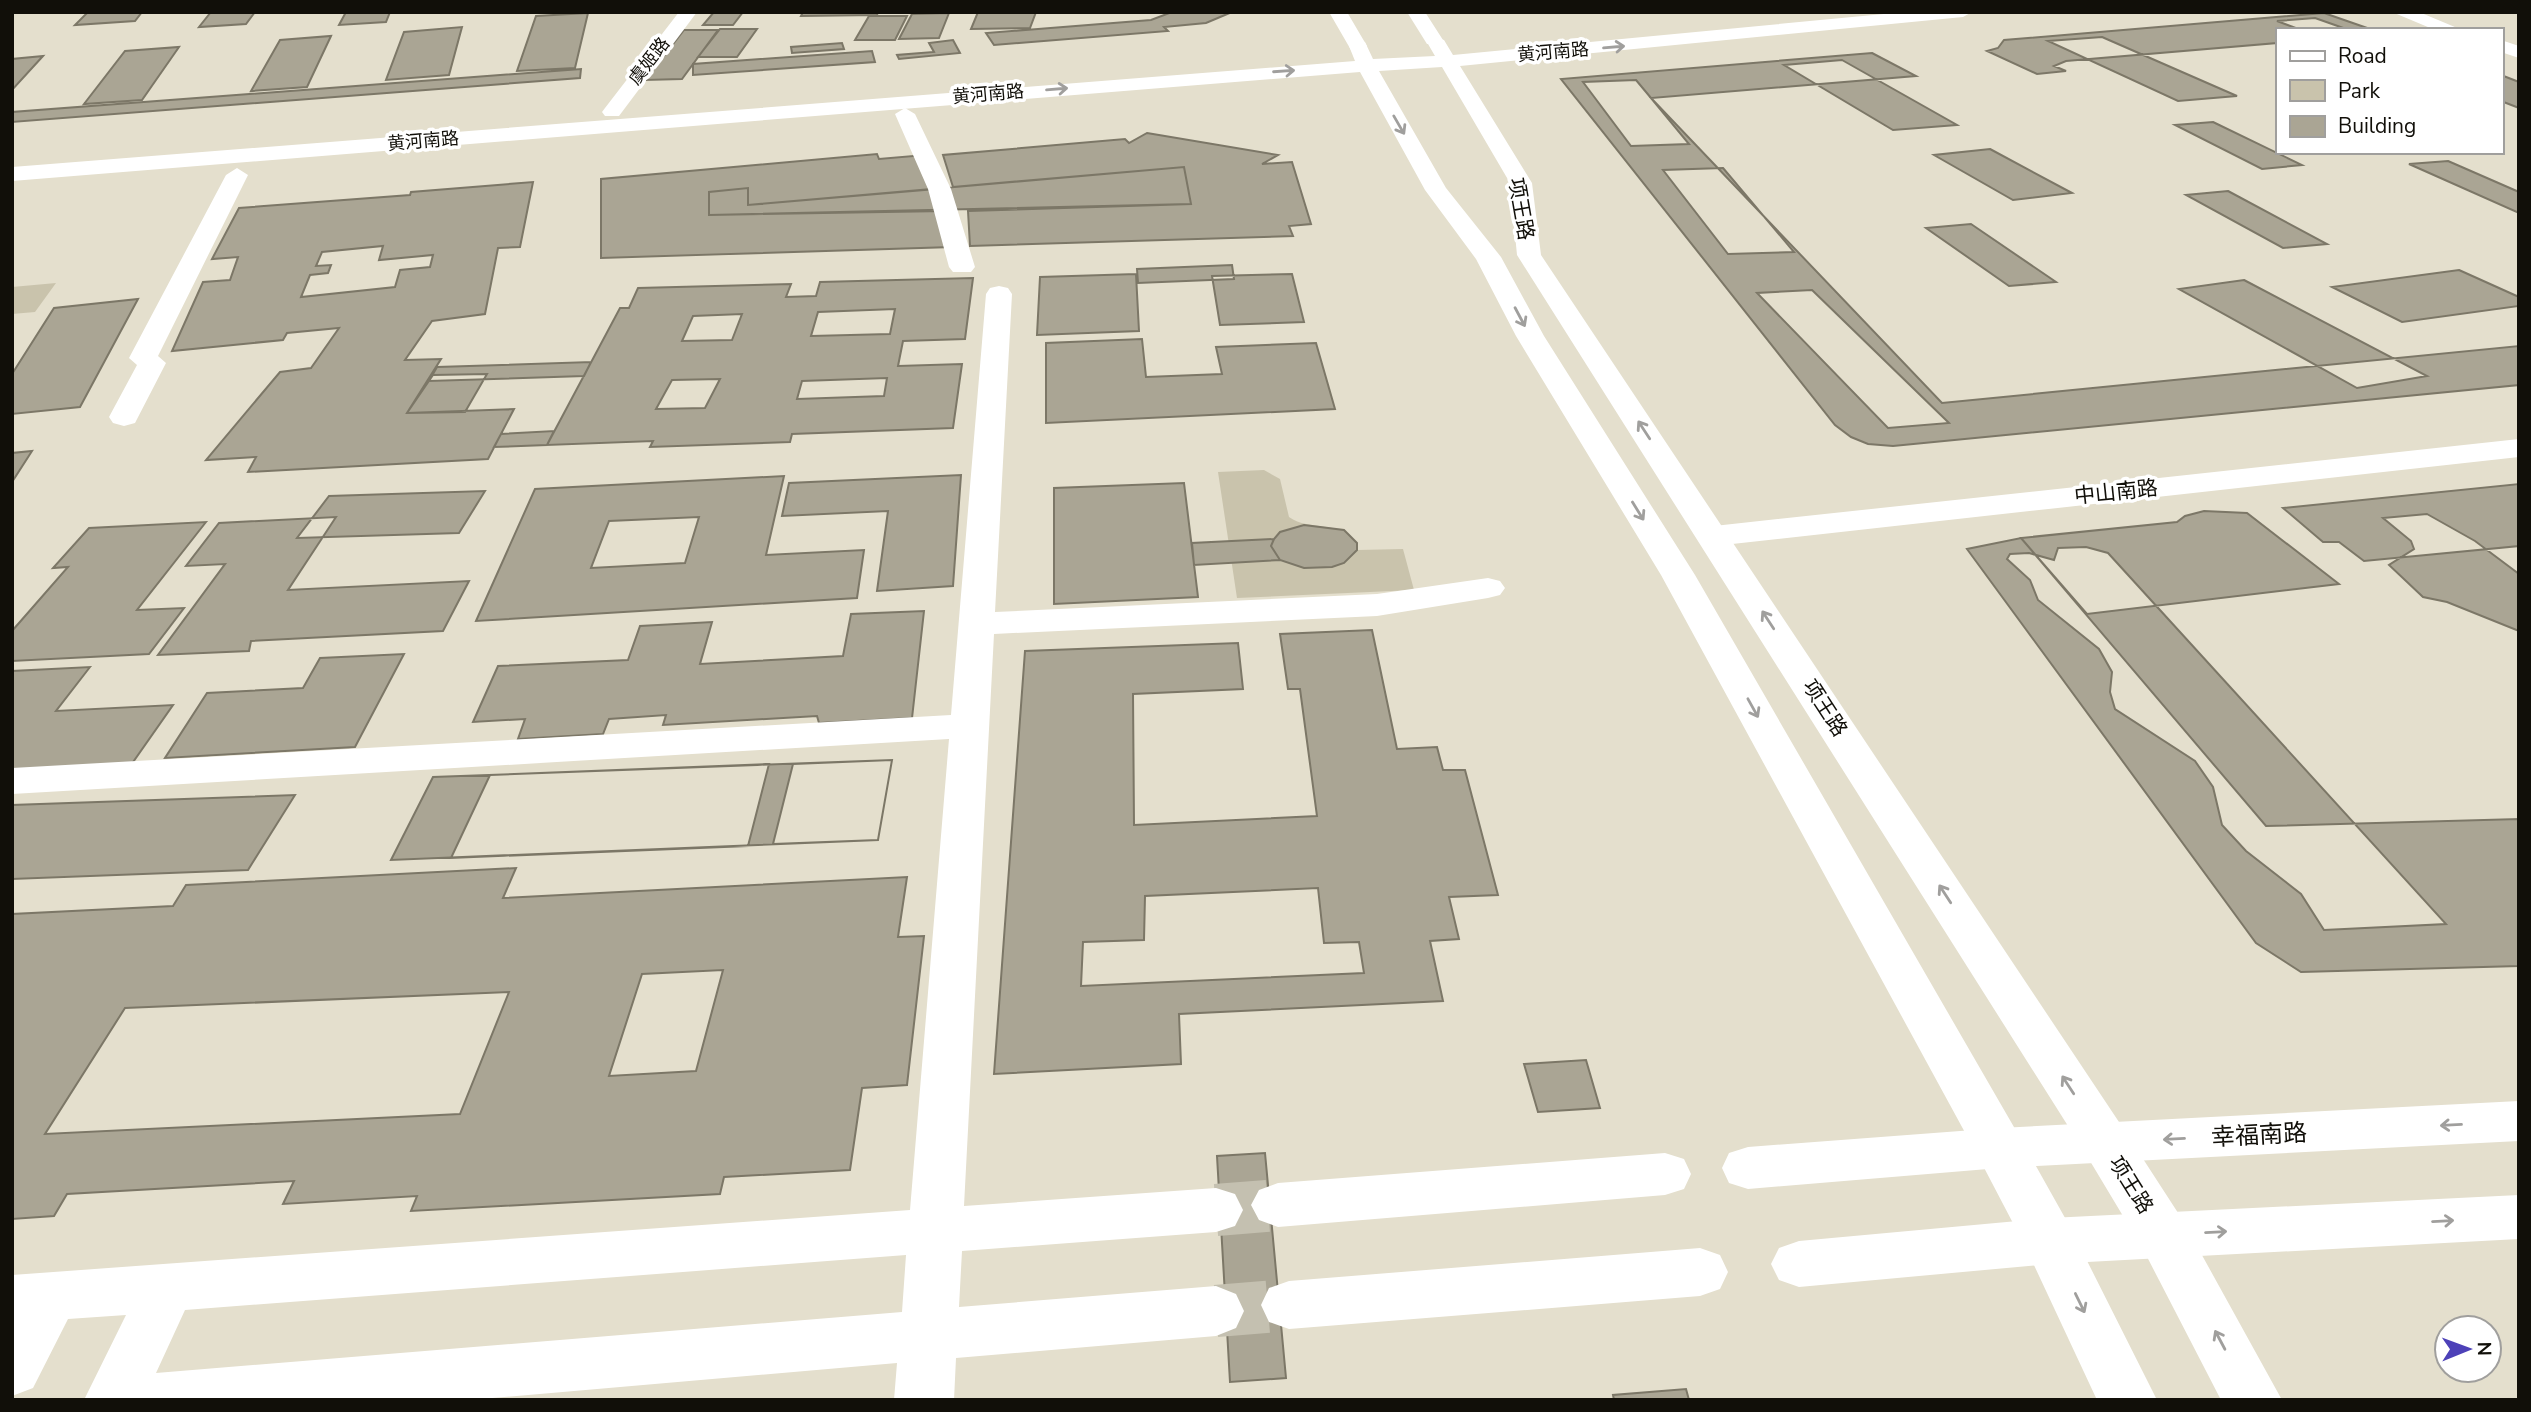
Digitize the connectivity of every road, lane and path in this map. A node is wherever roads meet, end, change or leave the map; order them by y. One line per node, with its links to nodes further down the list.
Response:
1 (688, 12): 10 (main road, 虞姬路)
2 (1338, 12): 9 (main road, 项王路)
3 (1416, 12): 8 (main road, 项王路)
4 (1964, 12): 8 (main road, 黄河南路, one-way to 4)
5 (2401, 12): 6 (main road)
6 (2447, 28)
7 (1408, 42): 8 (main road, 黄河南路)
8 (1447, 46): 9 (main road, 黄河南路); 19 (main road, 项王路, one-way to 8)
9 (1369, 52): 10 (main road, 黄河南路); 13 (main road, 黄河南路, one-way to 9); 26 (main road, 项王路, one-way to 26)
10 (612, 112): 12 (main road, 黄河南路)
11 (905, 114): 15 (main road)
12 (12, 161)
13 (12, 174)
14 (237, 175): 17 (main road)
15 (962, 267)
16 (999, 294): 21 (main road)
17 (124, 416)
18 (2519, 447): 19 (main road, 中山南路)
19 (1714, 536): 25 (main road, 项王路, one-way to 19)
20 (1488, 588): 21 (main road)
21 (977, 624): 22 (main road)
22 (969, 726): 23 (main road); 32 (main road)
23 (12, 781)
24 (2519, 1121): 25 (main road, 幸福南路, one-way to 25)
25 (2105, 1142): 26 (main road, 幸福南路); 33 (main road, 项王路)
26 (2000, 1148): 27 (main road, 幸福南路); 34 (main road, 项王路)
27 (1748, 1168)
28 (1665, 1174): 29 (main road)
29 (1278, 1205)
30 (1216, 1210): 32 (main road)
31 (2519, 1217): 33 (main road, one-way to 31)
32 (935, 1232): 37 (main road); 41 (main road)
33 (2163, 1235): 34 (main road); 47 (main road, 项王路, one-way to 33)
34 (2050, 1241): 35 (main road); 46 (main road, 项王路, one-way to 46)
35 (1799, 1264)
36 (1700, 1272): 39 (main road)
37 (168, 1287): 38 (main road); 43 (main road)
38 (32, 1297): 42 (main road)
39 (1289, 1305)
40 (1216, 1311): 41 (main road)
41 (929, 1334): 44 (main road); 45 (main road)
42 (12, 1370)
43 (114, 1400)
44 (153, 1400)
45 (924, 1400)
46 (2127, 1400)
47 (2252, 1400)

